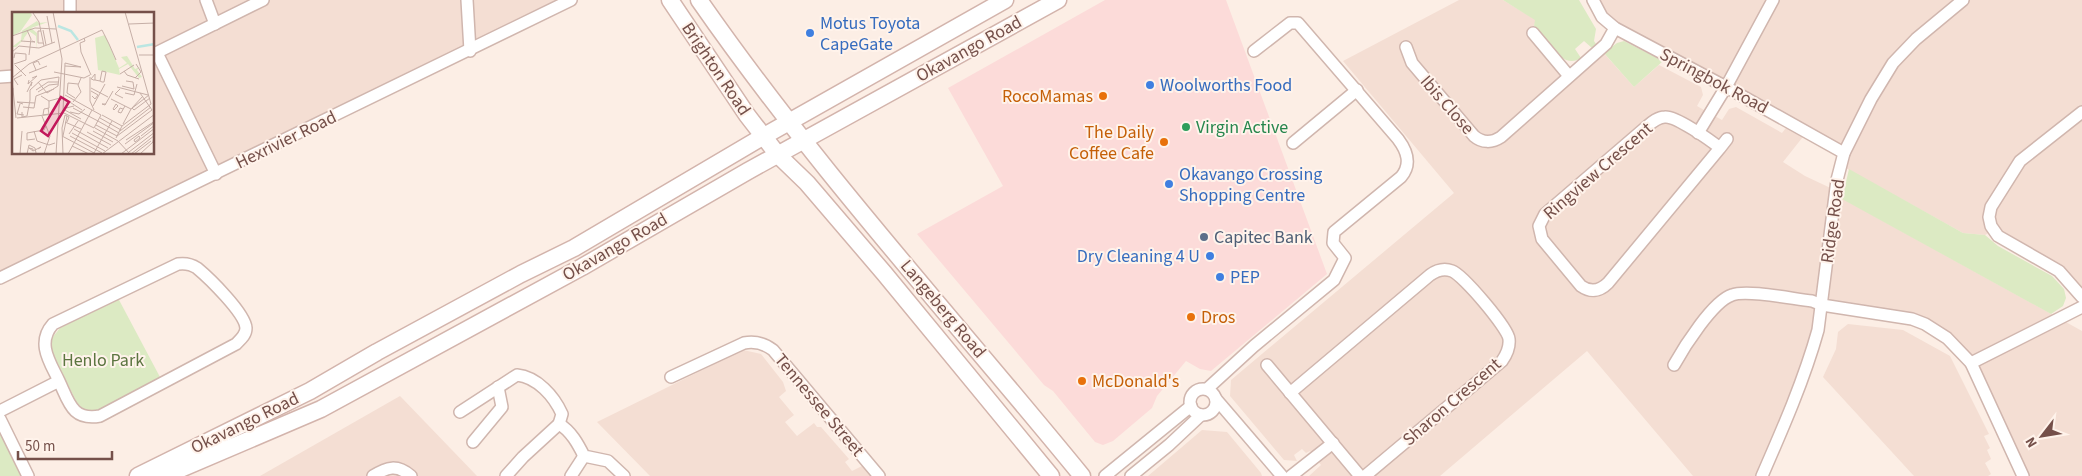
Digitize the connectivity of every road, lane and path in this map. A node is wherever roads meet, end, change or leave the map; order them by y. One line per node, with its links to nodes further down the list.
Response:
1 (206, 0): 12 (street)
2 (263, 0): 12 (street)
3 (467, 0): 16 (street)
4 (571, 0): 16 (street, Hexrivier Road)
5 (670, 0): 25 (main road, Brighton Road)
6 (699, 0): 23 (main road, Brighton Road)
7 (1005, 0): 23 (main road, Okavango Road)
8 (1058, 0): 26 (main road, Okavango Road)
9 (1593, 0): 13 (street, Springbok Road)
10 (1774, 0): 20 (street)
11 (1963, 0): 28 (street, Ridge Road)
12 (215, 24): 18 (street)
13 (1615, 28): 19 (street, Ibis Close); 20 (street, Springbok Road)
14 (1533, 33): 19 (street)
15 (1406, 47): 19 (street, Ibis Close)
16 (470, 51): 30 (street, Hexrivier Road)
17 (1254, 51): 21 (street)
18 (155, 54): 30 (street)
19 (1569, 76)
20 (1726, 87): 24 (street); 28 (street, Springbok Road)
21 (1357, 90): 27 (street); 42 (street)
22 (2082, 112): 32 (street)
23 (789, 123): 25 (main road, Okavango Road); 26 (main road, Brighton Road)
24 (1698, 132): 24 (street, Ringview Crescent)
25 (764, 136): 29 (main road, Brighton Road); 55 (main road, Okavango Road)
26 (804, 142): 29 (main road, Okavango Road); 64 (main road, Langeberg Road)
27 (1293, 143)
28 (1844, 153): 33 (street, Ridge Road)
29 (778, 155): 56 (main road, Okavango Road); 63 (main road, Langeberg Road)
30 (216, 174): 31 (street, Hexrivier Road)
31 (0, 278)
32 (2082, 297)
33 (1822, 305): 35 (street); 37 (street); 71 (street, Ridge Road)
34 (2082, 307): 35 (street)
35 (1971, 363): 72 (street)
36 (1267, 365): 41 (street)
37 (1674, 365)
38 (672, 377): 62 (street, Tennessee Street)
39 (59, 381): 39 (street); 44 (street)
40 (498, 387): 46 (street); 50 (street); 51 (street)
41 (1290, 393): 52 (street); 70 (street, Sharon Crescent)
42 (1212, 394): 43 (street); 45 (street); 49 (street)
43 (1190, 406): 47 (street); 65 (street)
44 (0, 411)
45 (1213, 411): 47 (street); 49 (street)
46 (460, 412)
47 (1201, 415): 66 (street)
48 (0, 419): 54 (street)
49 (1235, 422): 67 (street)
50 (559, 424): 53 (street); 59 (street)
51 (473, 442)
52 (1333, 443): 68 (street); 69 (street)
53 (584, 456): 60 (street); 61 (street)
54 (28, 476)
55 (138, 476)
56 (164, 476)
57 (373, 476): 58 (street)
58 (411, 476)
59 (506, 476)
60 (571, 476)
61 (624, 476)
62 (879, 476)
63 (1051, 476)
64 (1082, 476)
65 (1105, 476)
66 (1131, 476)
67 (1282, 476)
68 (1291, 476)
69 (1360, 476)
70 (1365, 476)
71 (1762, 476)
72 (2023, 476)

